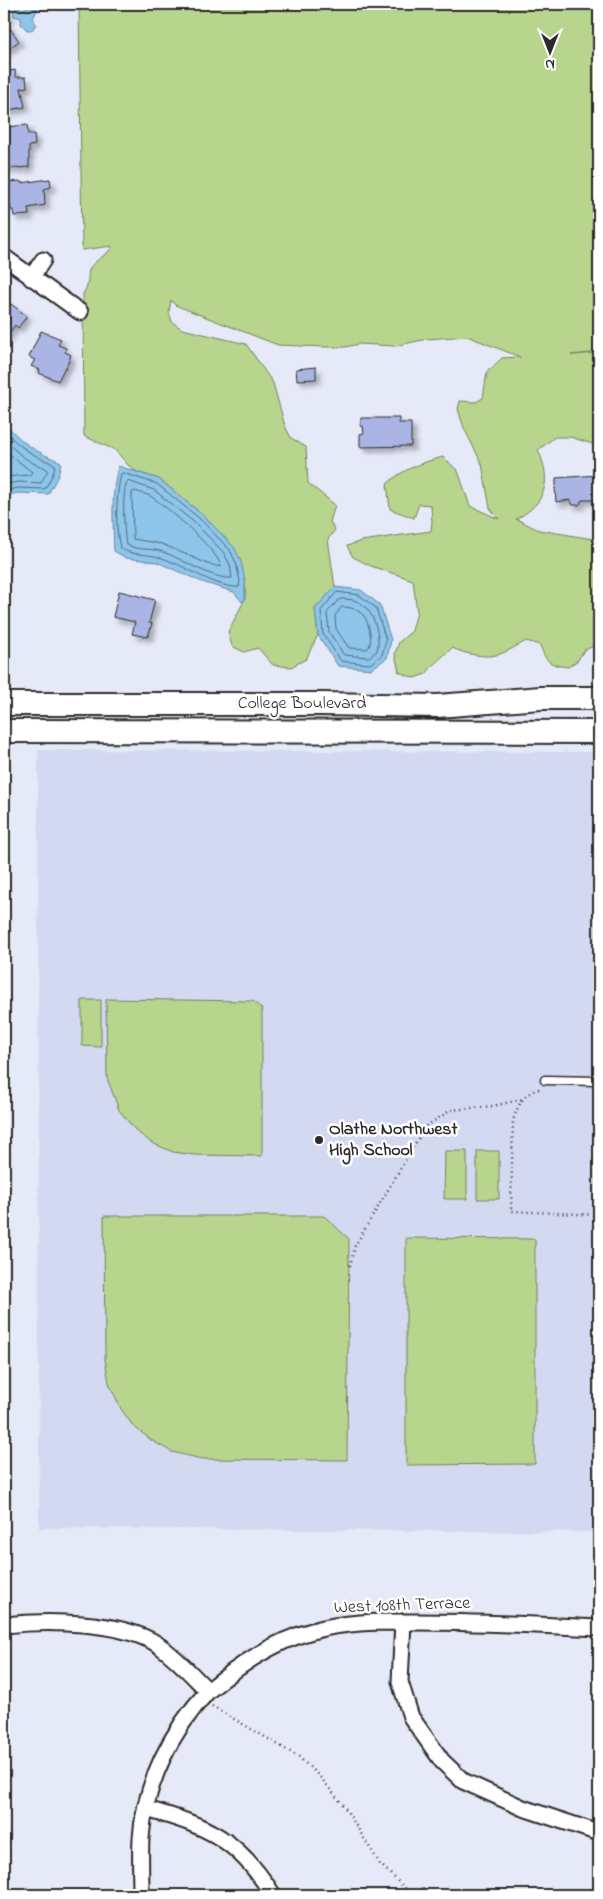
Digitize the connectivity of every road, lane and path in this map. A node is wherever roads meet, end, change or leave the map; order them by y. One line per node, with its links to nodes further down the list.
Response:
1 (4, 257): 3 (street)
2 (43, 260): 3 (street)
3 (31, 278): 4 (street)
4 (80, 312)
5 (599, 698): 6 (main road, College Boulevard)
6 (4, 704)
7 (4, 731): 8 (main road, College Boulevard)
8 (599, 732)
9 (545, 1080): 10 (lane)
10 (599, 1081)
11 (543, 1089): 12 (path)
12 (523, 1098): 13 (path); 14 (path)
13 (599, 1215)
14 (350, 1266)
15 (403, 1622): 17 (street, West 108th Terrace); 18 (street, West 108th Terrace); 20 (street)
16 (4, 1625): 18 (street)
17 (599, 1628)
18 (204, 1695): 19 (street, West 108th Terrace); 23 (path)
19 (146, 1809): 21 (street, West 108th Terrace); 22 (street)
20 (599, 1833)
21 (141, 1895)
22 (273, 1895)
23 (419, 1895)

